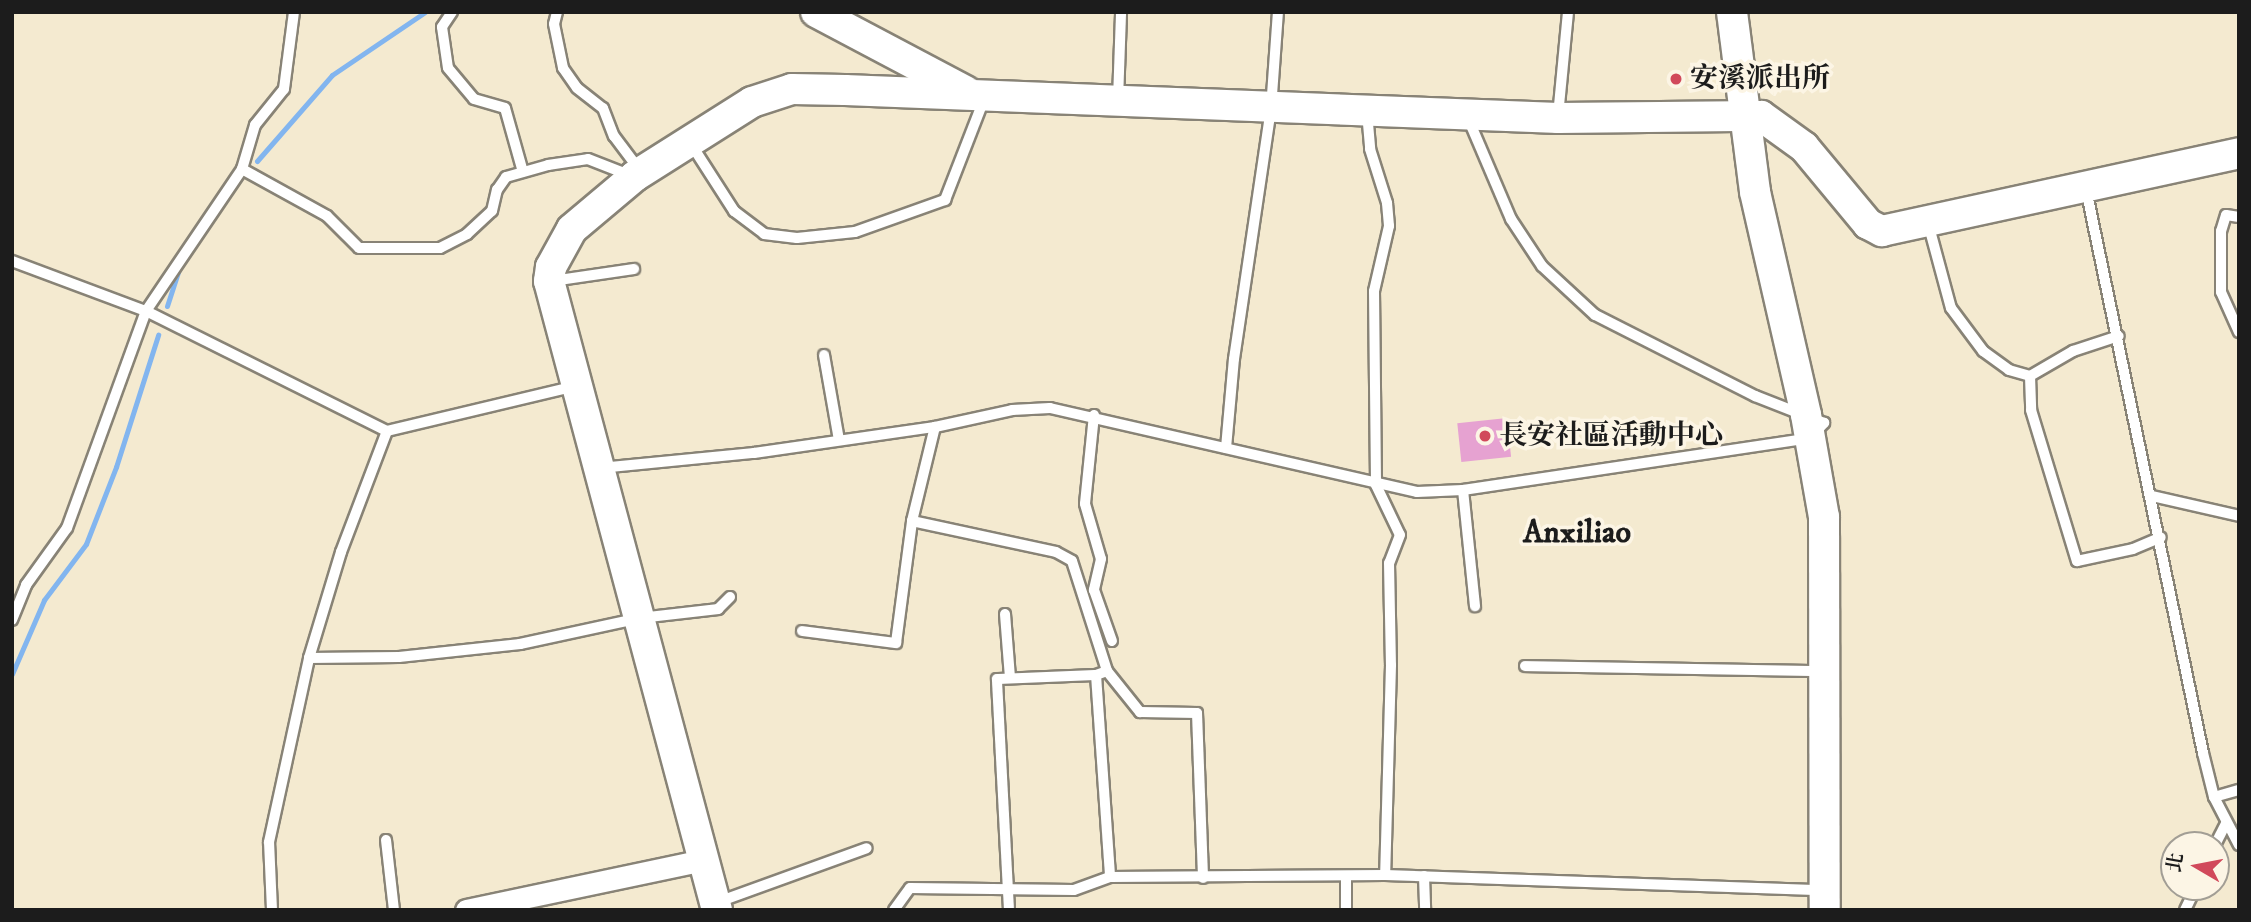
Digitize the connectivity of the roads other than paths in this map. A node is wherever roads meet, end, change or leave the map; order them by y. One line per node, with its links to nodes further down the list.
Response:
1 (295, 12): 19 (lane)
2 (452, 12): 20 (lane)
3 (557, 12): 21 (lane)
4 (816, 12): 10 (street)
5 (1121, 12): 11 (lane)
6 (1278, 12): 12 (lane)
7 (1568, 12): 16 (lane)
8 (1732, 12): 15 (street)
9 (1751, 12): 15 (street)
10 (976, 95): 11 (street); 17 (street); 17 (lane)
11 (1118, 100): 12 (street)
12 (1271, 109): 13 (street); 39 (lane)
13 (1367, 110): 14 (street); 41 (lane)
14 (1466, 113): 16 (street); 35 (lane)
15 (1751, 116): 16 (street); 24 (street); 35 (street)
16 (1558, 118)
17 (689, 142): 21 (street)
18 (2239, 153): 22 (street)
19 (242, 169): 20 (lane); 28 (lane)
20 (523, 172): 21 (lane)
21 (638, 174): 27 (street)
22 (2086, 187): 24 (street); 30 (lane)
23 (2239, 216): 29 (lane)
24 (1928, 223): 32 (lane)
25 (12, 261): 28 (lane)
26 (634, 269): 27 (lane)
27 (549, 281): 33 (street)
28 (146, 311): 37 (lane); 51 (lane)
29 (2239, 332)
30 (2119, 336): 32 (lane); 43 (lane)
31 (824, 355): 38 (lane)
32 (2030, 376): 46 (lane)
33 (577, 386): 37 (lane); 40 (street)
34 (1094, 415): 36 (lane); 39 (lane); 53 (lane)
35 (1813, 426): 42 (lane); 56 (street); 73 (street)
36 (935, 427): 38 (lane); 45 (lane)
37 (387, 431): 54 (lane)
38 (839, 440): 40 (lane)
39 (1226, 448): 41 (lane)
40 (597, 468): 50 (street)
41 (1376, 485): 42 (lane); 67 (lane)
42 (1463, 490): 48 (lane)
43 (2152, 496): 44 (lane); 46 (lane)
44 (2239, 516)
45 (912, 522): 52 (lane); 57 (lane)
46 (2161, 537): 60 (lane)
47 (730, 597): 50 (lane)
48 (1475, 606)
49 (1005, 614): 58 (lane)
50 (640, 618): 54 (lane); 66 (street)
51 (12, 620)
52 (802, 631)
53 (1112, 641)
54 (309, 658): 75 (lane)
55 (1525, 666): 56 (lane)
56 (1824, 671): 73 (street)
57 (1102, 673): 58 (lane); 69 (lane); 70 (lane)
58 (1010, 678): 72 (lane)
59 (2239, 790): 60 (lane)
60 (2214, 797): 61 (lane)
61 (2226, 823): 62 (lane); 64 (lane)
62 (2222, 831)
63 (386, 840): 76 (lane)
64 (2239, 845)
65 (867, 848): 74 (lane)
66 (704, 860): 74 (street); 77 (street)
67 (1385, 875): 68 (lane); 71 (lane)
68 (1424, 876): 73 (lane); 81 (lane)
69 (1110, 877): 70 (lane); 72 (lane)
70 (1203, 878): 71 (lane)
71 (1346, 878): 80 (lane)
72 (1009, 888): 78 (lane); 79 (lane)
73 (1830, 903)
74 (716, 906)
75 (272, 910)
76 (394, 910)
77 (466, 910)
78 (894, 910)
79 (1009, 910)
80 (1346, 910)
81 (1425, 910)

